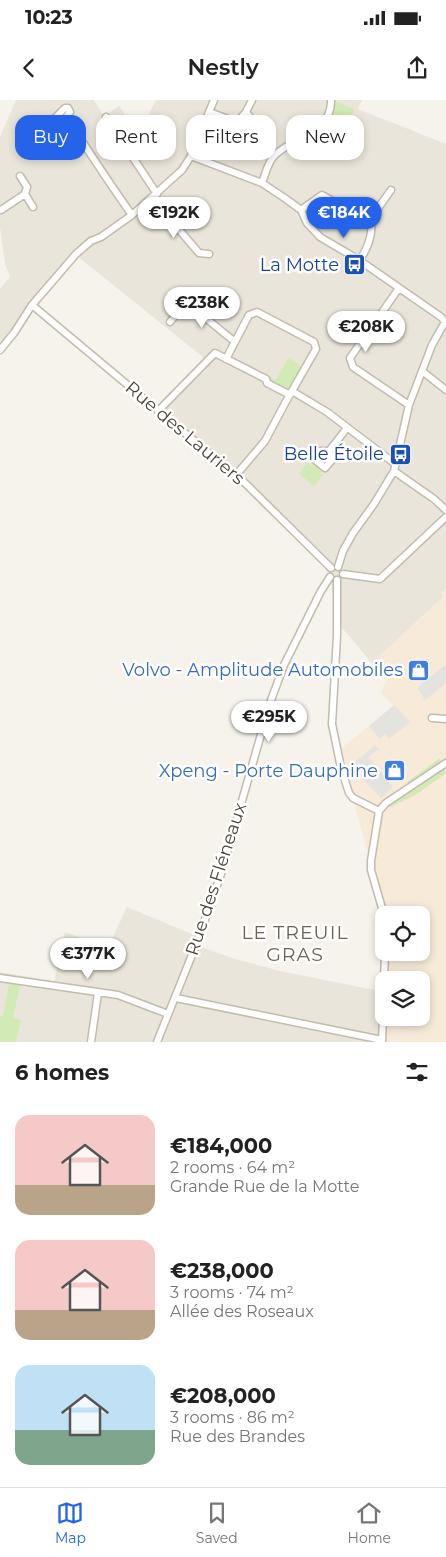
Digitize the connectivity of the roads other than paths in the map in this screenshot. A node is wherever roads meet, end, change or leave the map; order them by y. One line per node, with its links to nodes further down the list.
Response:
1 (214, 100): 4 (street)
2 (252, 100): 4 (street)
3 (331, 100): 11 (street)
4 (210, 112): 5 (street)
5 (209, 115)
6 (86, 148): 6 (street); 18 (street)
7 (133, 160): 14 (street)
8 (188, 160): 14 (street)
9 (202, 160): 11 (street)
10 (20, 176): 13 (street)
11 (262, 183): 17 (street)
12 (392, 190): 19 (street)
13 (25, 194): 15 (street); 16 (street)
14 (155, 196): 18 (street); 20 (street)
15 (34, 207)
16 (0, 210)
17 (301, 210): 19 (street); 21 (street)
18 (132, 215): 23 (street)
19 (371, 222): 21 (street)
20 (210, 254)
21 (359, 260): 22 (street)
22 (398, 288): 25 (street); 32 (street)
23 (32, 305): 27 (street); 33 (street, Rue des Lauriers)
24 (170, 322): 26 (street)
25 (445, 322): 29 (street)
26 (235, 342): 28 (street); 31 (street)
27 (0, 350)
28 (226, 359): 31 (street); 33 (street)
29 (422, 371): 30 (street); 32 (street)
30 (446, 390)
31 (291, 393): 34 (street); 38 (street)
32 (409, 404): 36 (street)
33 (158, 411): 38 (street, Rue des Lauriers)
34 (347, 428): 35 (street); 36 (street)
35 (329, 451)
36 (394, 463): 37 (street)
37 (394, 471): 39 (street); 41 (street)
38 (236, 475): 41 (street, Rue des Lauriers)
39 (446, 510)
40 (446, 517): 42 (street)
41 (335, 568): 42 (street); 43 (street)
42 (343, 574): 43 (street)
43 (334, 579): 47 (street); 51 (street, Rue des Fléneaux)
44 (432, 718): 45 (street)
45 (446, 719)
46 (445, 764): 47 (street)
47 (379, 811): 48 (street)
48 (381, 906)
49 (0, 978): 50 (street)
50 (98, 992): 52 (street); 55 (street)
51 (176, 998): 52 (street, Rue des Fléneaux); 54 (street)
52 (168, 1014): 56 (street, Rue des Fléneaux)
53 (383, 1026): 54 (street)
54 (382, 1041)
55 (91, 1042)
56 (158, 1042)

